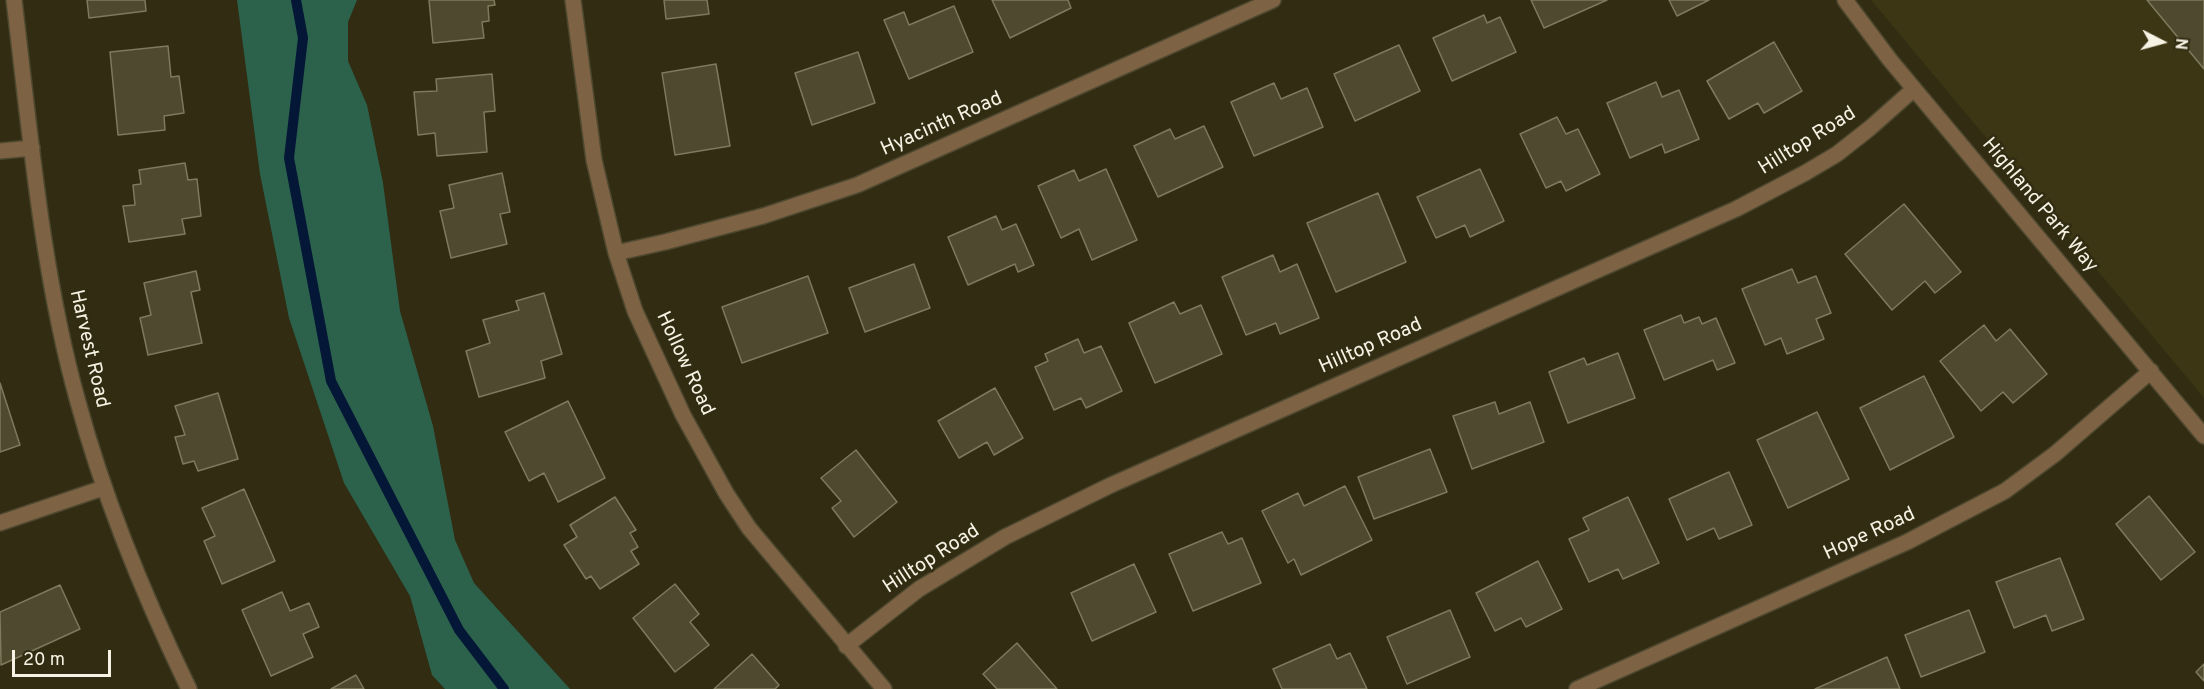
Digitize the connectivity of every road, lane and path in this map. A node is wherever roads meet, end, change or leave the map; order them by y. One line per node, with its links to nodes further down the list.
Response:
1 (14, 0): 6 (street, Harvest Road)
2 (573, 0): 8 (street, Hollow Road)
3 (1273, 0): 8 (street, Hyacinth Road)
4 (1845, 0): 5 (street, Highland Park Way)
5 (1914, 89): 9 (street, Highland Park Way); 13 (street, Hilltop Road)
6 (32, 148): 7 (street); 11 (street, Harvest Road)
7 (0, 151)
8 (616, 253): 13 (street, Hollow Road)
9 (2151, 371): 10 (street, Highland Park Way); 16 (street, Hope Road)
10 (2204, 436)
11 (104, 488): 12 (street); 14 (street, Harvest Road)
12 (0, 523)
13 (846, 646): 15 (street, Hollow Road)
14 (189, 689)
15 (884, 689)
16 (1577, 689)

